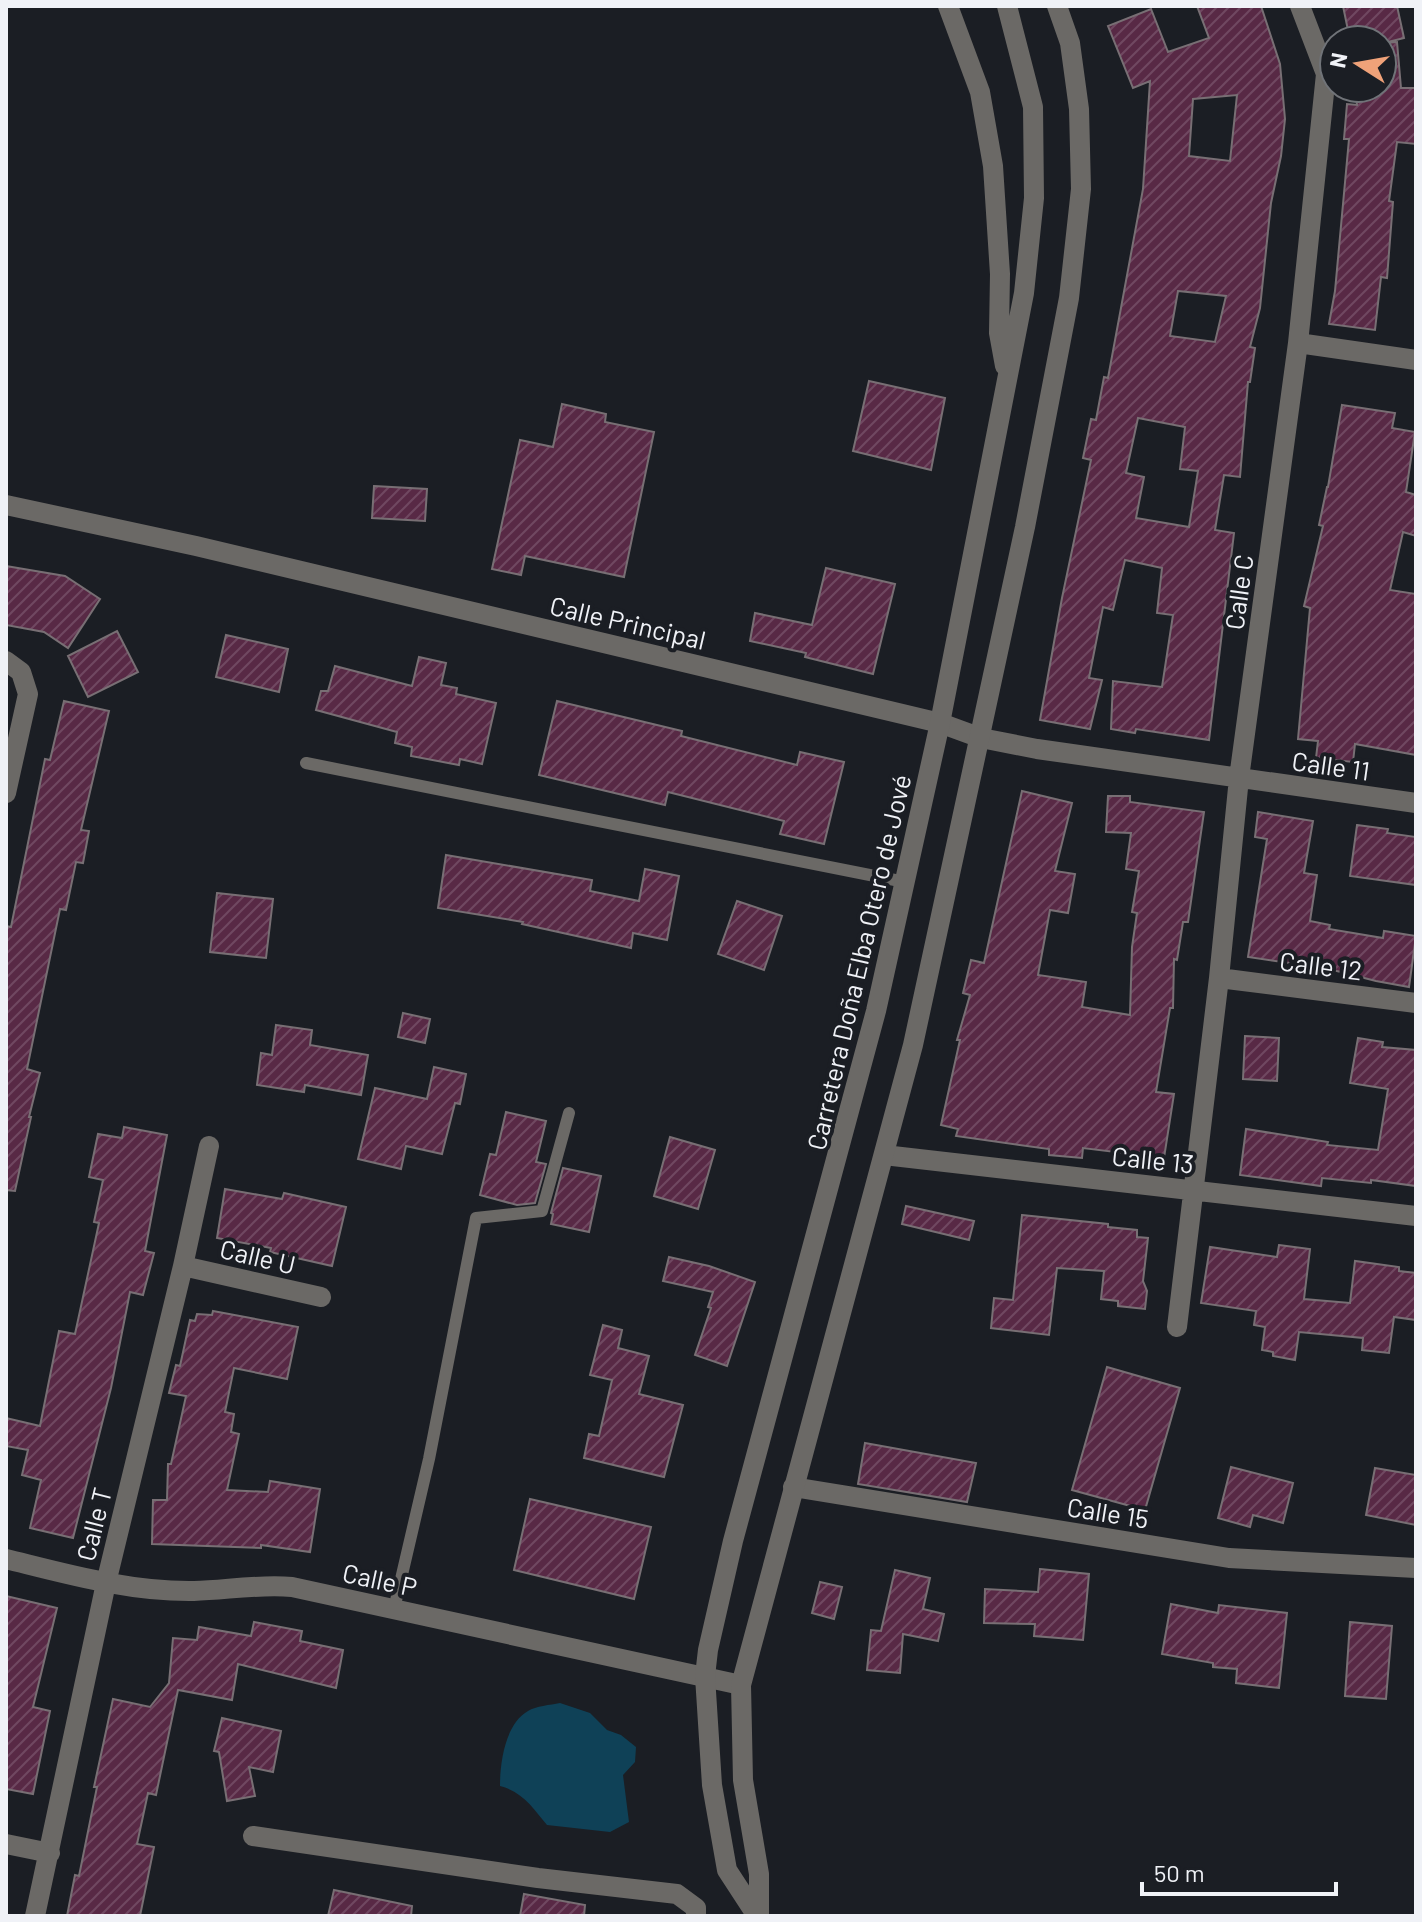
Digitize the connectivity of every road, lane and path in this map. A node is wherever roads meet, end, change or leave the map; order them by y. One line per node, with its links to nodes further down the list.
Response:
1 (948, 6): 7 (street)
2 (1007, 6): 7 (street, Carretera Doña Elba Otero de Jové)
3 (1057, 6): 11 (street, Carretera Doña Elba Otero de Jové)
4 (1300, 6): 5 (street, Calle C)
5 (1298, 343): 6 (street); 13 (street, Calle C)
6 (1416, 360)
7 (1007, 383): 10 (street, Carretera Doña Elba Otero de Jové)
8 (6, 505): 10 (street, Calle Principal)
9 (6, 661): 14 (street)
10 (940, 723): 11 (street, Calle Principal); 16 (street, Carretera Doña Elba Otero de Jové)
11 (981, 738): 13 (street, Calle Principal); 21 (street, Carretera Doña Elba Otero de Jové)
12 (306, 763): 16 (lane)
13 (1239, 778): 15 (street, Calle 11); 17 (street, Calle C)
14 (6, 793)
15 (1416, 803)
16 (905, 882): 32 (street, Carretera Doña Elba Otero de Jové)
17 (1219, 978): 18 (street, Calle 12); 22 (street, Calle C)
18 (1416, 1003)
19 (569, 1113): 31 (lane)
20 (209, 1146): 24 (street, Calle T)
21 (884, 1155): 22 (street, Calle 13); 27 (street, Carretera Doña Elba Otero de Jové)
22 (1194, 1189): 23 (street, Calle 13); 26 (street, Calle C)
23 (1416, 1216)
24 (183, 1266): 25 (street, Calle U); 30 (street, Calle T)
25 (321, 1297)
26 (1177, 1327)
27 (793, 1487): 29 (street, Calle 15); 33 (street, Carretera Doña Elba Otero de Jové)
28 (6, 1559): 30 (street, Calle P)
29 (1416, 1568)
30 (106, 1583): 31 (street, Calle P); 36 (street, Calle T)
31 (394, 1609): 32 (street, Calle P)
32 (705, 1676): 33 (street, Calle P); 39 (street, Carretera Doña Elba Otero de Jové)
33 (741, 1685): 39 (street, Carretera Doña Elba Otero de Jové)
34 (253, 1836): 38 (street)
35 (6, 1844): 36 (street)
36 (50, 1853): 37 (street, Calle T)
37 (35, 1916)
38 (696, 1916)
39 (758, 1916)

